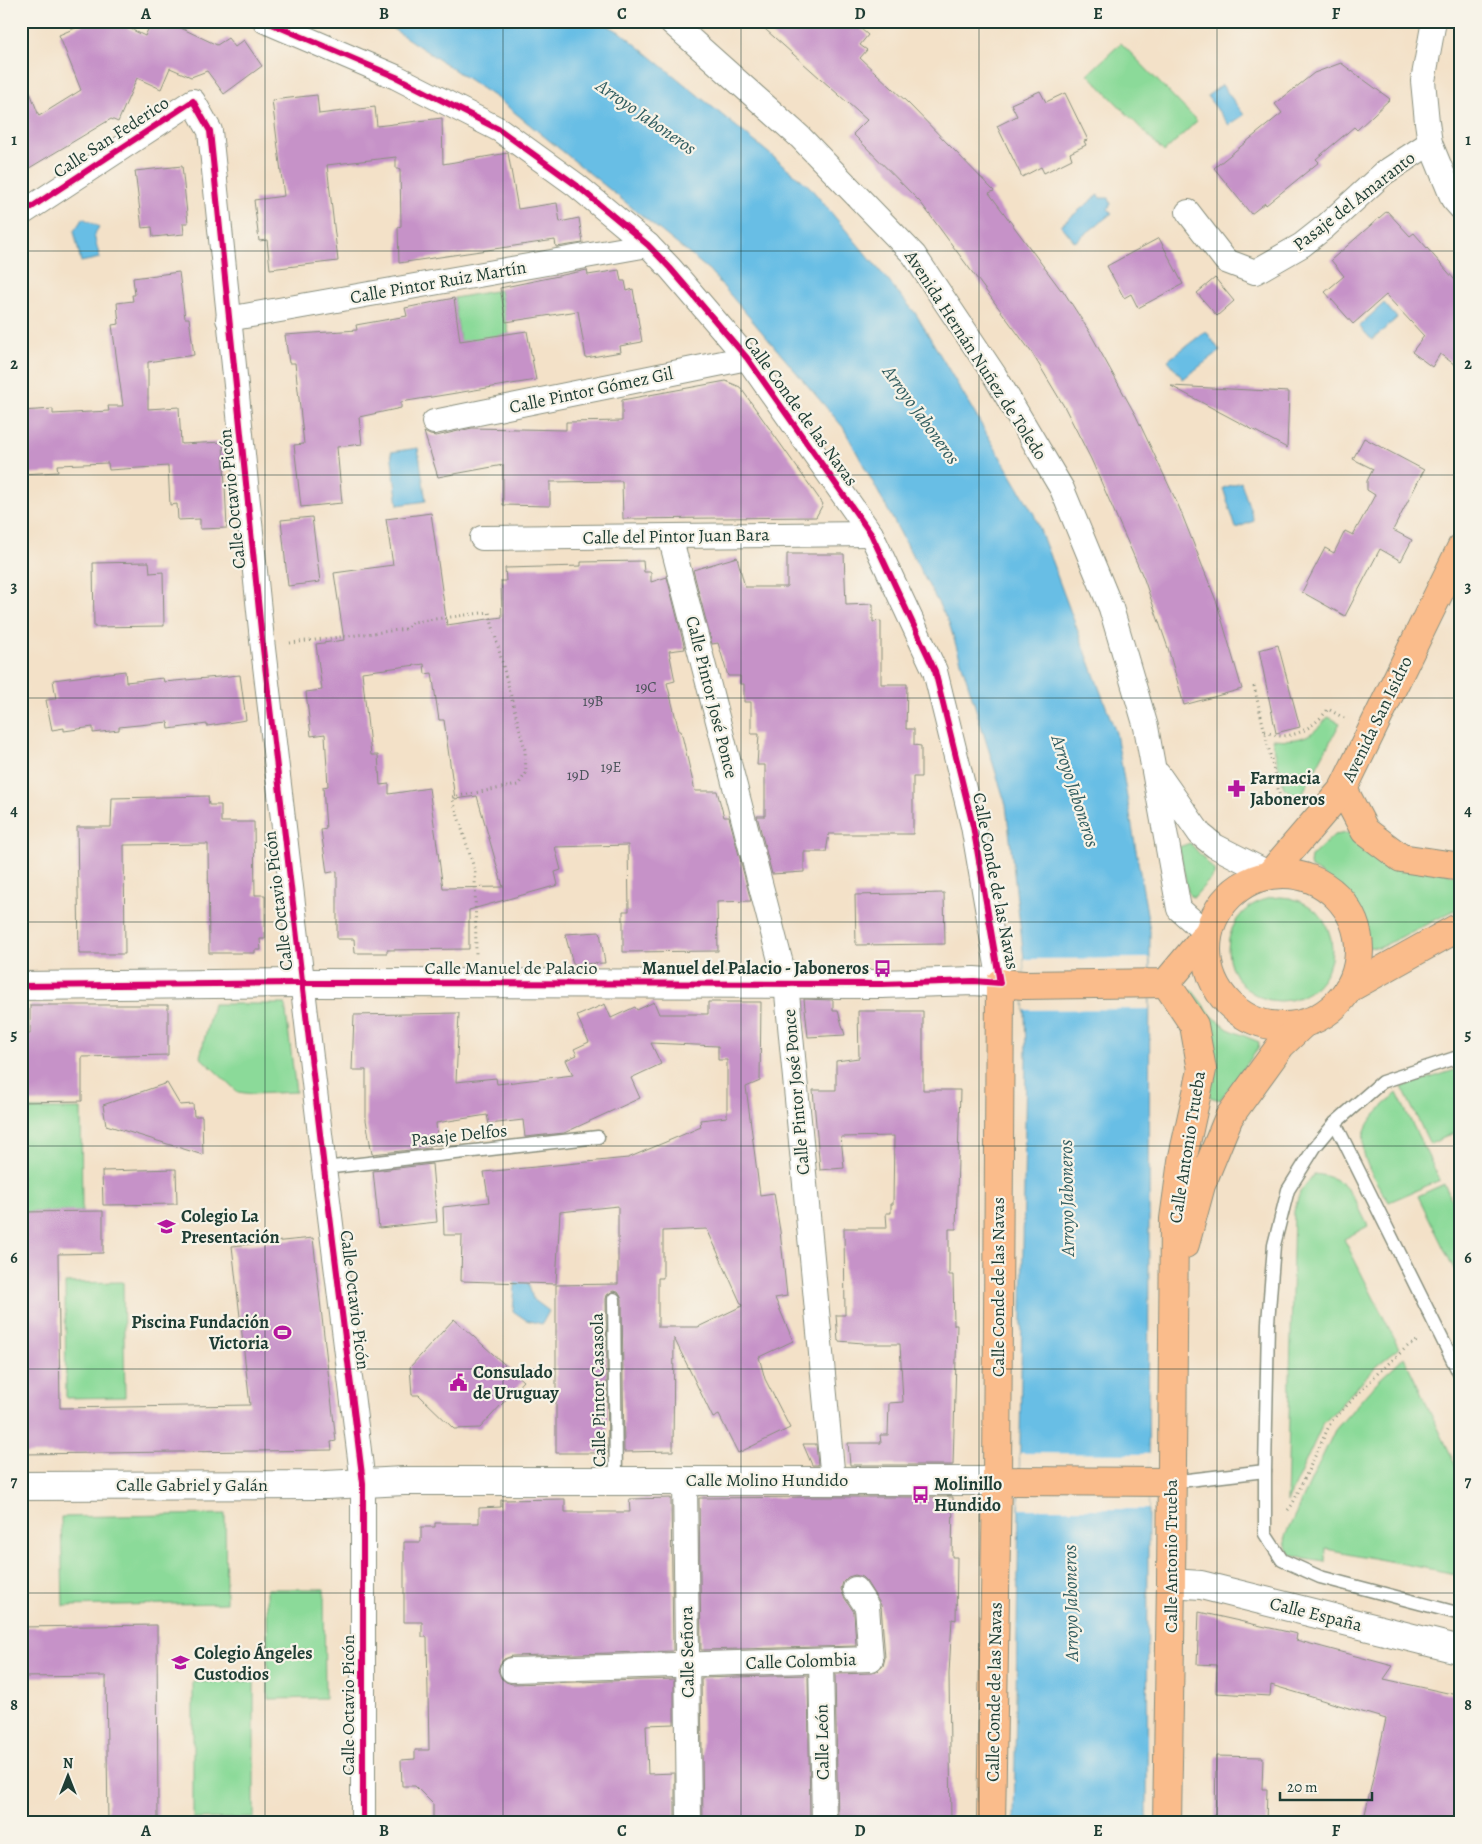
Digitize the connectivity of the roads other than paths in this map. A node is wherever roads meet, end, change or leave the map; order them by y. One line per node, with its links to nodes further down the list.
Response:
1 (265, 21): 9 (street, Calle Conde de las Navas)
2 (670, 21): 17 (street, Avenida Hernán Nuñez de Toledo)
3 (1434, 21): 5 (street)
4 (193, 101): 8 (street, Calle San Federico); 10 (street, Calle Octavio Picón)
5 (1430, 143): 6 (street); 7 (street, Pasaje del Amaranto)
6 (1461, 208)
7 (1188, 212)
8 (21, 214)
9 (648, 246): 10 (street, Calle Pintor Ruiz Martín); 11 (street, Calle Conde de las Navas)
10 (228, 319): 23 (street, Calle Octavio Picón)
11 (747, 358): 12 (street, Calle Pintor Gómez Gil); 13 (street, Calle Conde de las Navas)
12 (434, 422)
13 (871, 534): 14 (street, Calle del Pintor Juan Bara); 26 (street, Calle Conde de las Navas)
14 (670, 536): 15 (street, Calle del Pintor Juan Bara); 24 (street, Calle Pintor José Ponce)
15 (482, 538)
16 (1461, 548): 18 (main road, Avenida San Isidro)
17 (1154, 769): 20 (street, Avenida Hernán Nuñez de Toledo); 22 (street, Avenida Hernán Nuñez de Toledo)
18 (1343, 789): 19 (main road); 20 (main road, Avenida San Isidro)
19 (1461, 868)
20 (1270, 874): 22 (main road); 28 (main road)
21 (1461, 926): 28 (main road)
22 (1207, 934): 25 (main road); 29 (main road)
23 (302, 982): 24 (street, Calle Manuel de Palacio); 27 (street, Calle Manuel de Palacio); 33 (street, Calle Octavio Picón)
24 (786, 983): 26 (street, Calle Manuel de Palacio); 39 (street, Calle Pintor José Ponce)
25 (1158, 983): 26 (main road, Calle Manuel de Palacio); 34 (main road, Calle Antonio Trueba)
26 (1012, 984): 41 (main road, Calle Conde de las Navas)
27 (21, 986)
28 (1348, 989): 29 (main road)
29 (1303, 1024): 34 (main road, Calle Antonio Trueba)
30 (1461, 1056): 31 (lane)
31 (1335, 1123): 36 (lane); 37 (lane)
32 (598, 1137): 33 (lane, Pasaje Delfos)
33 (324, 1168): 43 (street, Calle Octavio Picón)
34 (1173, 1289): 42 (main road, Calle Antonio Trueba)
35 (614, 1300): 40 (lane, Calle Pintor Casasola)
36 (1461, 1377)
37 (1264, 1471): 42 (lane); 47 (lane)
38 (685, 1480): 39 (street, Calle Molino Hundido); 40 (street, Calle Molino Hundido); 50 (street, Calle Señora)
39 (833, 1480): 41 (street, Calle Molino Hundido)
40 (616, 1481): 43 (street, Calle Molino Hundido)
41 (1009, 1481): 42 (main road, Calle Molino Hundido); 55 (main road, Calle Conde de las Navas)
42 (1160, 1482): 45 (main road, Calle Antonio Trueba)
43 (363, 1483): 44 (street, Calle Gabriel y Galán); 52 (street, Calle Octavio Picón)
44 (21, 1486)
45 (1171, 1583): 48 (street, Calle España); 56 (main road, Calle Antonio Trueba)
46 (855, 1589): 49 (street, Calle Colombia)
47 (1461, 1614)
48 (1461, 1650)
49 (820, 1661): 50 (street, Calle Colombia); 54 (street, Calle León)
50 (688, 1665): 51 (street, Calle Colombia); 53 (street, Calle Señora)
51 (512, 1670)
52 (363, 1823)
53 (689, 1823)
54 (824, 1823)
55 (992, 1823)
56 (1167, 1823)

